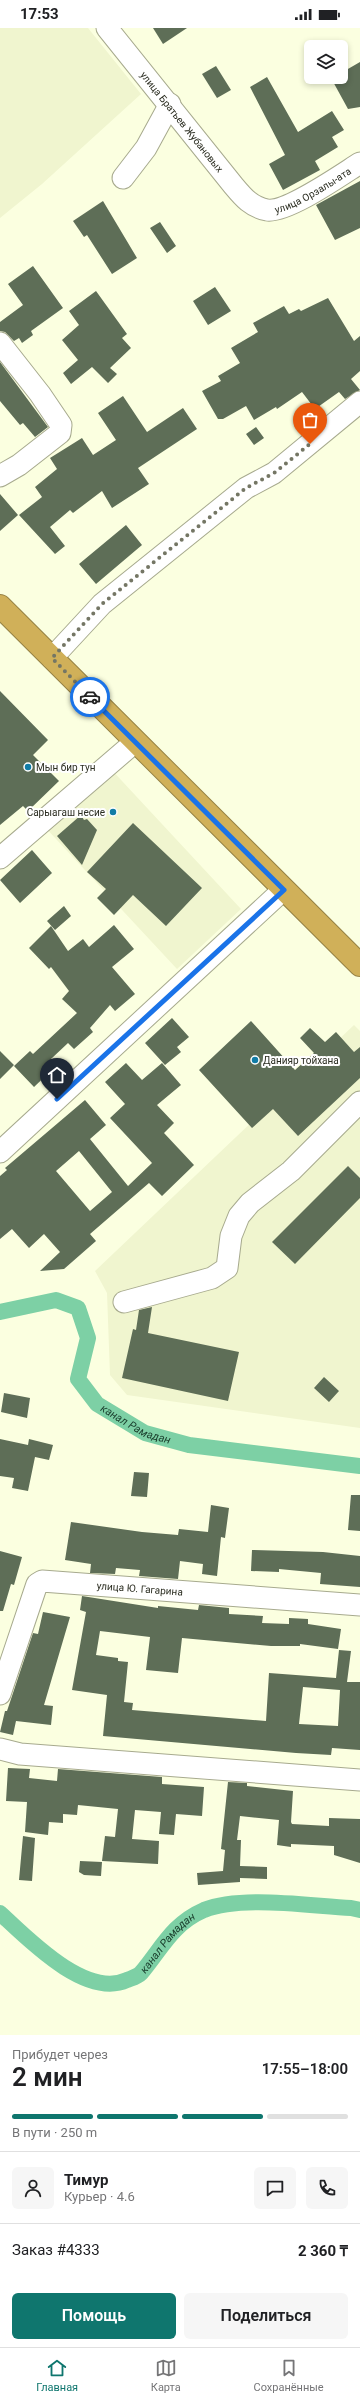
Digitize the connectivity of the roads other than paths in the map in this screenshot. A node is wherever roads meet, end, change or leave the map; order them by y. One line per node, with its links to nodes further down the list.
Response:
1 (107, 28): 2 (street, улица Братьев Жубановых)
2 (170, 104): 4 (street); 5 (street, улица Братьев Жубановых)
3 (360, 163): 5 (street, улица Орзалы-ата)
4 (123, 178)
5 (262, 208)
6 (0, 343): 8 (street)
7 (360, 402): 10 (street)
8 (0, 476)
9 (0, 606): 10 (highway)
10 (52, 658): 11 (highway)
11 (135, 742): 12 (street); 13 (highway)
12 (0, 858)
13 (284, 890): 14 (highway); 16 (street)
14 (360, 965)
15 (360, 1102): 17 (street)
16 (0, 1152)
17 (124, 1302)
18 (360, 1605): 19 (street, улица Ю. Гагарина)
19 (1, 1689)
20 (0, 1749): 21 (street)
21 (360, 1780)

